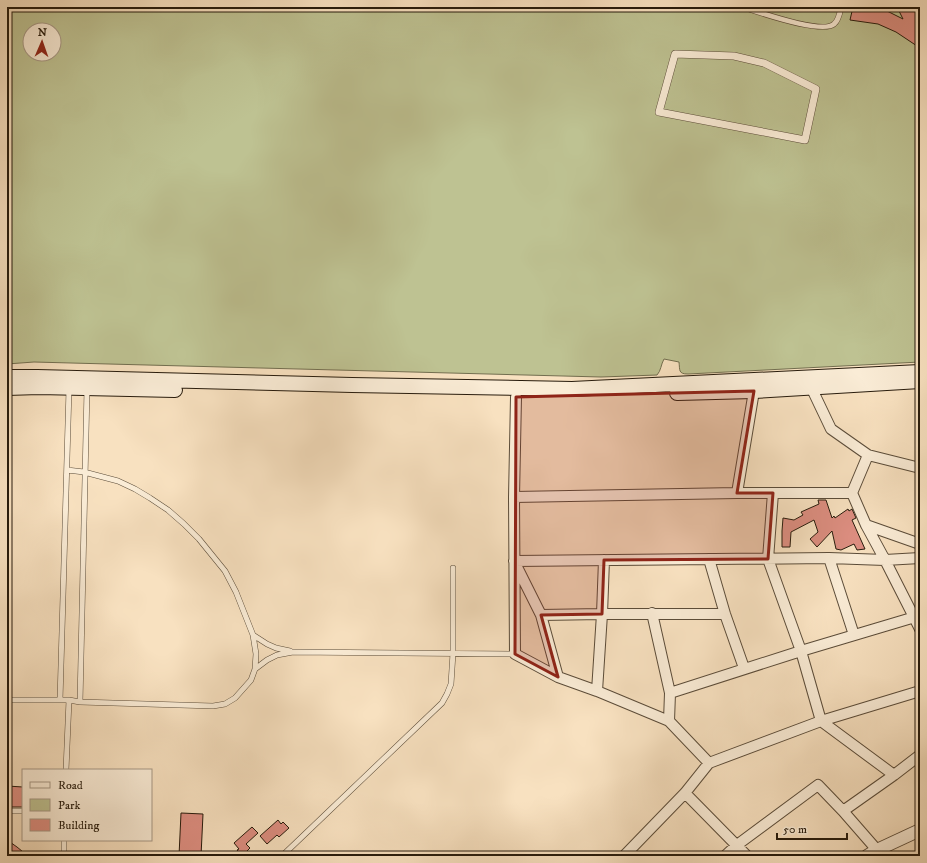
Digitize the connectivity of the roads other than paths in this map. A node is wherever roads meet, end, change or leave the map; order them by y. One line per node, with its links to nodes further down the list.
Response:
1 (744, 7): 2 (lane)
2 (841, 7)
3 (816, 89): 3 (street)
4 (920, 372): 5 (main road)
5 (7, 377)
6 (920, 381): 7 (main road)
7 (811, 387): 11 (main road); 13 (street)
8 (7, 388): 9 (main road)
9 (69, 388): 10 (main road); 15 (lane)
10 (87, 388): 12 (main road); 16 (lane)
11 (754, 391): 12 (main road); 17 (street)
12 (516, 397): 20 (street)
13 (868, 455): 14 (street); 19 (street)
14 (920, 468)
15 (67, 470): 16 (lane); 50 (lane)
16 (84, 472): 37 (lane); 52 (lane)
17 (737, 493): 18 (street); 20 (street)
18 (773, 493): 19 (street); 26 (street)
19 (852, 493): 21 (street)
20 (514, 497): 29 (street)
21 (866, 525): 22 (street); 28 (street)
22 (920, 544)
23 (829, 558): 26 (street); 28 (street); 38 (street)
24 (920, 558): 28 (street)
25 (709, 559): 26 (street); 27 (street); 33 (street)
26 (768, 559): 39 (street)
27 (604, 560): 29 (street); 32 (street)
28 (885, 560): 35 (street)
29 (514, 561): 34 (street); 42 (street)
30 (453, 568): 41 (lane)
31 (652, 613): 32 (street); 33 (street); 48 (street)
32 (602, 614): 34 (street); 46 (street)
33 (725, 614): 44 (street)
34 (541, 615): 45 (street)
35 (915, 617): 36 (street); 38 (street)
36 (920, 628)
37 (253, 635): 40 (lane); 43 (lane)
38 (854, 635): 39 (street)
39 (801, 651): 44 (street); 54 (street)
40 (293, 652): 41 (lane); 43 (lane)
41 (453, 653): 42 (lane); 68 (lane)
42 (515, 654): 45 (street)
43 (255, 668): 52 (lane)
44 (744, 668): 48 (street)
45 (558, 677): 46 (street)
46 (597, 691): 53 (street)
47 (920, 691): 54 (street)
48 (670, 693): 53 (street)
49 (7, 700): 50 (lane)
50 (60, 700): 51 (lane)
51 (69, 700): 52 (lane); 57 (lane)
52 (80, 702)
53 (669, 721): 56 (street)
54 (821, 721): 56 (street); 58 (street)
55 (920, 755): 58 (street)
56 (709, 763): 59 (street)
57 (66, 769)
58 (894, 775): 60 (street)
59 (685, 793): 65 (street); 69 (street)
60 (842, 810): 65 (street); 66 (street)
61 (7, 811): 62 (lane)
62 (22, 812)
63 (920, 830): 66 (street)
64 (64, 841): 67 (lane)
65 (736, 845): 70 (street); 71 (street)
66 (872, 853)
67 (64, 856)
68 (282, 856)
69 (624, 856)
70 (724, 856)
71 (747, 856)

